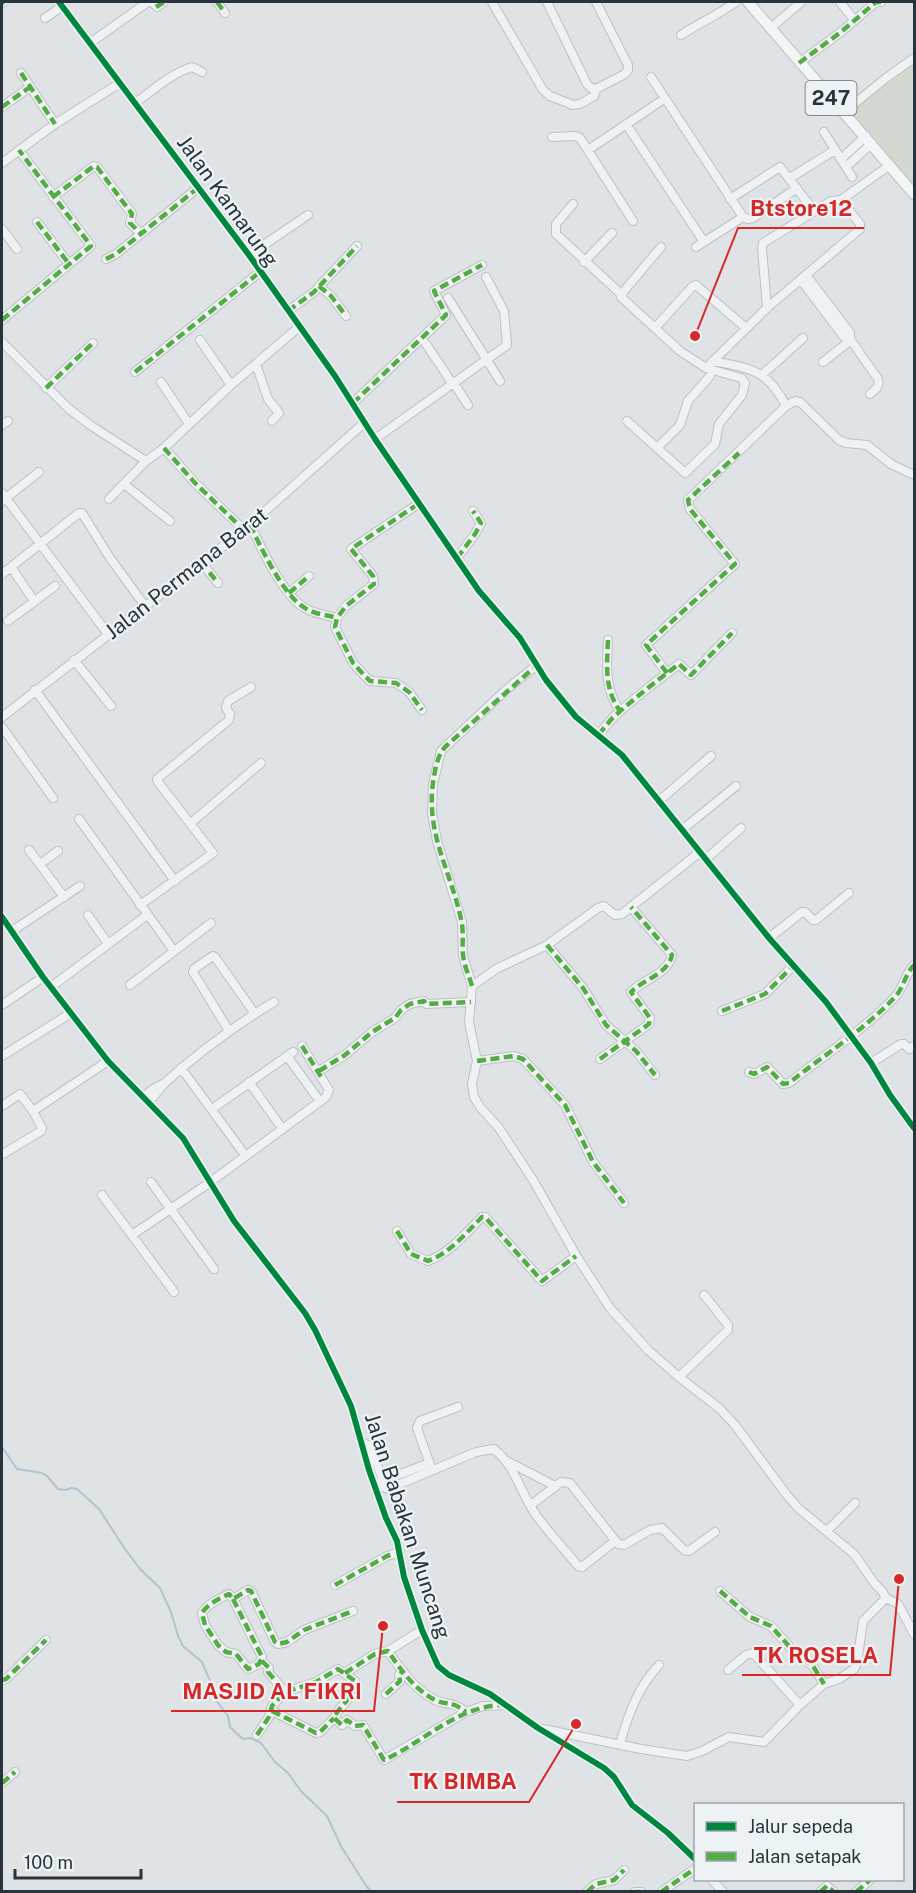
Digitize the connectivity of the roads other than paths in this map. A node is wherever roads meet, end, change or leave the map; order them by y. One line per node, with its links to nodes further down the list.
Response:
1 (150, 2): 2 (street); 19 (street)
2 (164, 2)
3 (217, 2): 14 (street)
4 (492, 2): 27 (street)
5 (547, 2): 27 (street)
6 (596, 2): 27 (street)
7 (736, 2): 18 (street)
8 (748, 2): 17 (main road, 247)
9 (801, 2): 17 (street)
10 (840, 2): 15 (street)
11 (876, 2): 12 (street); 21 (street)
12 (881, 2)
13 (61, 4): 16 (street); 19 (street, Jalan Kamarung)
14 (225, 13)
15 (851, 16)
16 (45, 18)
17 (769, 26): 21 (main road, 247)
18 (681, 35)
19 (90, 43): 25 (street, Jalan Kamarung)
20 (915, 58): 31 (street)
21 (799, 63): 31 (main road, 247)
22 (202, 72): 29 (street)
23 (21, 73): 26 (street)
24 (651, 77): 28 (street)
25 (120, 84): 29 (street, Jalan Kamarung); 32 (street)
26 (30, 87): 30 (street); 32 (street)
27 (596, 89)
28 (664, 99): 33 (street); 50 (street)
29 (135, 104): 46 (street, Jalan Kamarung)
30 (2, 107)
31 (844, 112): 36 (main road, 247)
32 (55, 124): 37 (street)
33 (626, 124): 38 (street); 61 (street)
34 (824, 132): 39 (street)
35 (552, 137): 38 (street)
36 (869, 140): 40 (street); 42 (main road, 247); 43 (street)
37 (19, 150): 41 (street); 49 (street)
38 (588, 150): 56 (street)
39 (835, 150): 40 (street); 45 (street)
40 (841, 159): 43 (street)
41 (2, 162)
42 (890, 165): 48 (main road, 247); 51 (street)
43 (846, 167): 44 (street)
44 (852, 177)
45 (790, 178): 47 (street); 50 (street)
46 (199, 187): 60 (street); 66 (street, Jalan Kamarung)
47 (797, 188): 52 (street); 55 (street)
48 (915, 194)
49 (53, 197): 60 (street); 69 (street)
50 (730, 199): 55 (street)
51 (841, 200): 73 (street); 76 (street)
52 (808, 203)
53 (573, 204): 68 (street)
54 (308, 215): 66 (street)
55 (743, 217): 61 (street)
56 (633, 221)
57 (37, 222): 69 (street)
58 (2, 229): 65 (street)
59 (612, 233): 68 (street)
60 (141, 234): 67 (street)
61 (704, 242): 64 (street)
62 (357, 246): 74 (street)
63 (662, 247): 75 (street)
64 (696, 248)
65 (17, 249)
66 (249, 255): 71 (street, Jalan Kamarung)
67 (106, 259)
68 (584, 262): 75 (street)
69 (69, 264): 82 (street)
70 (482, 264): 105 (street)
71 (260, 272): 80 (street, Jalan Kamarung); 96 (street)
72 (486, 278): 92 (street)
73 (803, 278): 78 (street); 88 (street)
74 (319, 286): 80 (street); 81 (street)
75 (621, 294): 84 (street)
76 (766, 296): 78 (street); 79 (street)
77 (448, 298): 92 (street)
78 (779, 298): 79 (street)
79 (767, 308): 85 (street)
80 (288, 311): 83 (street, Jalan Kamarung)
81 (346, 316)
82 (2, 320)
83 (299, 327): 95 (street); 105 (street, Jalan Kamarung)
84 (655, 328): 85 (street); 97 (street)
85 (746, 328): 93 (street)
86 (803, 338): 98 (street)
87 (200, 340): 102 (street)
88 (851, 340): 94 (street); 104 (street)
89 (2, 342): 103 (street)
90 (93, 343): 103 (street)
91 (426, 345): 101 (street)
92 (487, 360): 99 (street); 101 (street)
93 (713, 361): 97 (street); 98 (street)
94 (823, 362)
95 (256, 364): 102 (street); 108 (street)
96 (135, 372)
97 (708, 372): 114 (street); 114 (street)
98 (762, 375): 107 (street)
99 (500, 381)
100 (161, 382): 111 (street)
101 (452, 383): 106 (street); 112 (street)
102 (231, 385): 111 (street)
103 (46, 388): 115 (street)
104 (870, 394)
105 (352, 403): 110 (street, Jalan Kamarung)
106 (468, 405)
107 (786, 406): 117 (street); 143 (street)
108 (272, 421)
109 (627, 421): 114 (street)
110 (364, 423): 112 (street, Jalan Kamarung); 124 (street, Jalan Permana Barat)
111 (189, 424): 113 (street)
112 (375, 439): 121 (street, Jalan Kamarung)
113 (164, 448): 115 (street); 124 (street)
114 (657, 448)
115 (146, 460): 118 (street)
116 (39, 472): 119 (street)
117 (915, 475)
118 (124, 484): 120 (street); 123 (street)
119 (3, 497): 125 (street)
120 (109, 499)
121 (418, 504): 126 (street, Jalan Kamarung); 136 (street)
122 (473, 511): 126 (street)
123 (170, 521)
124 (247, 527): 127 (street, Jalan Permana Barat); 133 (street)
125 (41, 544): 128 (street); 135 (street); 139 (street)
126 (457, 558): 142 (street, Jalan Kamarung)
127 (201, 562): 131 (street); 135 (street, Jalan Permana Barat)
128 (10, 567): 129 (street); 134 (street)
129 (2, 574)
130 (309, 576): 133 (street)
131 (218, 583)
132 (55, 586): 134 (street)
133 (289, 593): 136 (street)
134 (34, 601): 137 (street)
135 (145, 606): 139 (street, Jalan Permana Barat)
136 (337, 618): 147 (street)
137 (8, 621)
138 (732, 633): 143 (street)
139 (108, 634): 141 (street, Jalan Permana Barat)
140 (608, 640): 148 (street)
141 (75, 660): 145 (street, Jalan Permana Barat); 146 (street)
142 (537, 665): 151 (street, Jalan Kamarung); 184 (street)
143 (667, 674): 148 (street)
144 (251, 687): 158 (street)
145 (35, 690): 149 (street, Jalan Permana Barat); 165 (street)
146 (111, 706)
147 (422, 710)
148 (620, 711): 151 (street)
149 (2, 717)
150 (2, 727): 155 (street)
151 (598, 734): 156 (street, Jalan Kamarung)
152 (711, 756): 156 (street)
153 (261, 763): 158 (street)
154 (736, 786): 160 (street)
155 (53, 798)
156 (659, 801): 160 (street, Jalan Kamarung)
157 (79, 819): 169 (street)
158 (191, 823): 165 (street)
159 (741, 828): 163 (street)
160 (683, 830): 163 (street, Jalan Kamarung)
161 (29, 850): 164 (street)
162 (58, 851): 164 (street)
163 (703, 856): 170 (street); 176 (street, Jalan Kamarung)
164 (40, 864): 168 (street)
165 (175, 882): 169 (street)
166 (80, 886): 168 (street)
167 (849, 893): 176 (street)
168 (64, 897): 175 (street)
169 (140, 905): 172 (street)
170 (631, 907): 178 (street); 194 (street)
171 (88, 915): 177 (street)
172 (147, 915): 177 (street); 179 (street)
173 (2, 916): 175 (street, Jalan Babakan Muncang)
174 (211, 923): 179 (street)
175 (12, 931): 182 (street, Jalan Babakan Muncang)
176 (769, 938): 181 (street, Jalan Kamarung)
177 (108, 944): 185 (street)
178 (547, 945): 184 (street); 194 (street)
179 (174, 951): 183 (street)
180 (915, 965): 193 (street)
181 (793, 966): 189 (street); 193 (street, Jalan Kamarung)
182 (43, 977): 185 (street, Jalan Babakan Muncang); 188 (street)
183 (130, 985)
184 (472, 986): 187 (street)
185 (51, 987): 190 (street, Jalan Babakan Muncang)
186 (274, 1002): 191 (street)
187 (471, 1002): 200 (street); 203 (street)
188 (2, 1005)
189 (722, 1011)
190 (71, 1012): 197 (street); 199 (street, Jalan Babakan Muncang)
191 (255, 1014): 192 (street); 192 (street)
192 (229, 1031): 202 (street)
193 (850, 1035): 201 (street, Jalan Kamarung); 204 (street)
194 (626, 1041): 198 (street); 205 (street)
195 (302, 1046): 203 (street)
196 (915, 1046): 201 (street)
197 (2, 1056)
198 (600, 1059)
199 (108, 1061): 208 (street, Jalan Babakan Muncang); 211 (street)
200 (477, 1061): 219 (street); 223 (street)
201 (871, 1063): 213 (street, Jalan Kamarung)
202 (182, 1068): 208 (street); 210 (street)
203 (319, 1071): 217 (street)
204 (749, 1072)
205 (655, 1075)
206 (249, 1082): 207 (street); 210 (street); 212 (street)
207 (316, 1096)
208 (146, 1100): 217 (street, Jalan Babakan Muncang)
209 (2, 1106): 211 (street)
210 (212, 1109): 214 (street)
211 (33, 1111): 215 (street)
212 (279, 1124)
213 (915, 1128)
214 (242, 1151)
215 (3, 1154)
216 (151, 1182): 220 (street)
217 (209, 1183): 220 (street); 229 (street, Jalan Babakan Muncang)
218 (102, 1195): 222 (street)
219 (624, 1203)
220 (172, 1208): 222 (street); 224 (street)
221 (397, 1231): 223 (street)
222 (132, 1235): 225 (street)
223 (576, 1256): 227 (street)
224 (214, 1269)
225 (174, 1292)
226 (704, 1295): 227 (street)
227 (679, 1377): 235 (street)
228 (458, 1407): 231 (street)
229 (362, 1443): 231 (street); 238 (street, Jalan Babakan Muncang)
230 (504, 1459): 231 (street); 232 (street); 234 (street)
231 (430, 1466)
232 (555, 1486): 234 (street); 237 (street)
233 (855, 1503): 235 (street)
234 (531, 1505): 237 (street)
235 (826, 1531): 241 (street)
236 (715, 1532): 237 (street)
237 (615, 1541)
238 (400, 1552): 239 (street); 244 (street, Jalan Babakan Muncang)
239 (335, 1585)
240 (720, 1591): 254 (street)
241 (886, 1598): 245 (street); 254 (street)
242 (233, 1599): 243 (street); 248 (street); 248 (street)
243 (353, 1611)
244 (422, 1630): 247 (street); 257 (street, Jalan Babakan Muncang)
245 (915, 1634)
246 (46, 1640): 253 (street)
247 (388, 1651): 251 (street); 252 (street)
248 (262, 1661): 255 (street)
249 (659, 1665): 264 (street)
250 (728, 1670): 258 (street)
251 (403, 1671): 256 (street); 260 (street)
252 (345, 1673): 255 (street); 261 (street)
253 (2, 1680)
254 (825, 1684): 258 (street)
255 (285, 1692): 259 (street)
256 (386, 1694)
257 (506, 1705): 260 (street); 262 (street, Jalan Babakan Muncang)
258 (800, 1705): 264 (street)
259 (272, 1711): 261 (street); 263 (street)
260 (466, 1712): 261 (street)
261 (333, 1718)
262 (538, 1728): 264 (street); 267 (street, Jalan Babakan Muncang)
263 (257, 1735)
264 (620, 1744)
265 (15, 1772): 266 (street)
266 (2, 1783)
267 (694, 1858)
268 (624, 1870): 271 (street)
269 (694, 1870): 274 (street)
270 (869, 1881): 275 (street)
271 (587, 1892)
272 (635, 1892): 273 (street)
273 (641, 1892)
274 (661, 1892)
275 (856, 1892)

